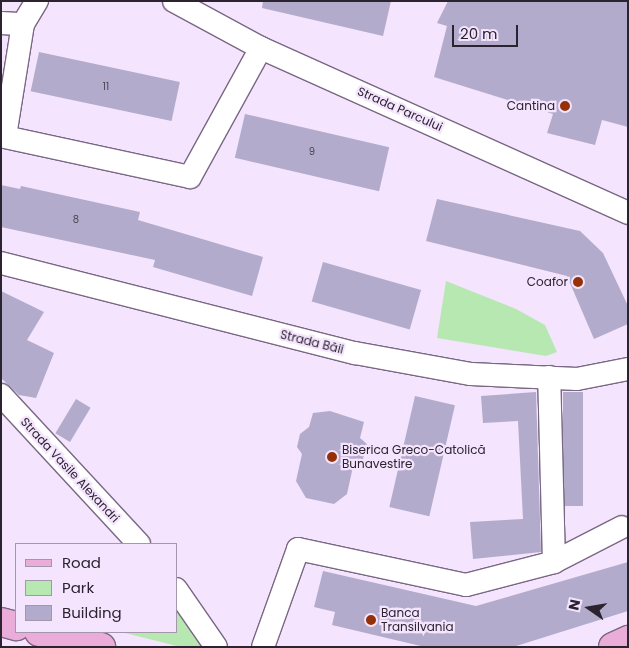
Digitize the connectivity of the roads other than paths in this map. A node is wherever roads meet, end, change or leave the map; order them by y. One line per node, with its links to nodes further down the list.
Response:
1 (38, 1): 3 (street)
2 (174, 1): 4 (street, Strada Parcului)
3 (12, 24): 4 (street)
4 (261, 48): 5 (street, Strada Parcului)
5 (628, 213)
6 (1, 263): 8 (street, Strada Băii)
7 (628, 369): 8 (street, Strada Băii)
8 (549, 377): 12 (street)
9 (1, 395): 11 (street, Strada Vasile Alexandri)
10 (622, 528): 12 (street)
11 (138, 543)
12 (554, 562): 20 (street)
13 (178, 592): 19 (street)
14 (1, 622): 15 (main road)
15 (15, 626)
16 (43, 633): 18 (main road)
17 (628, 640): 21 (main road)
18 (101, 647)
19 (216, 647)
20 (263, 647)
21 (613, 647)

